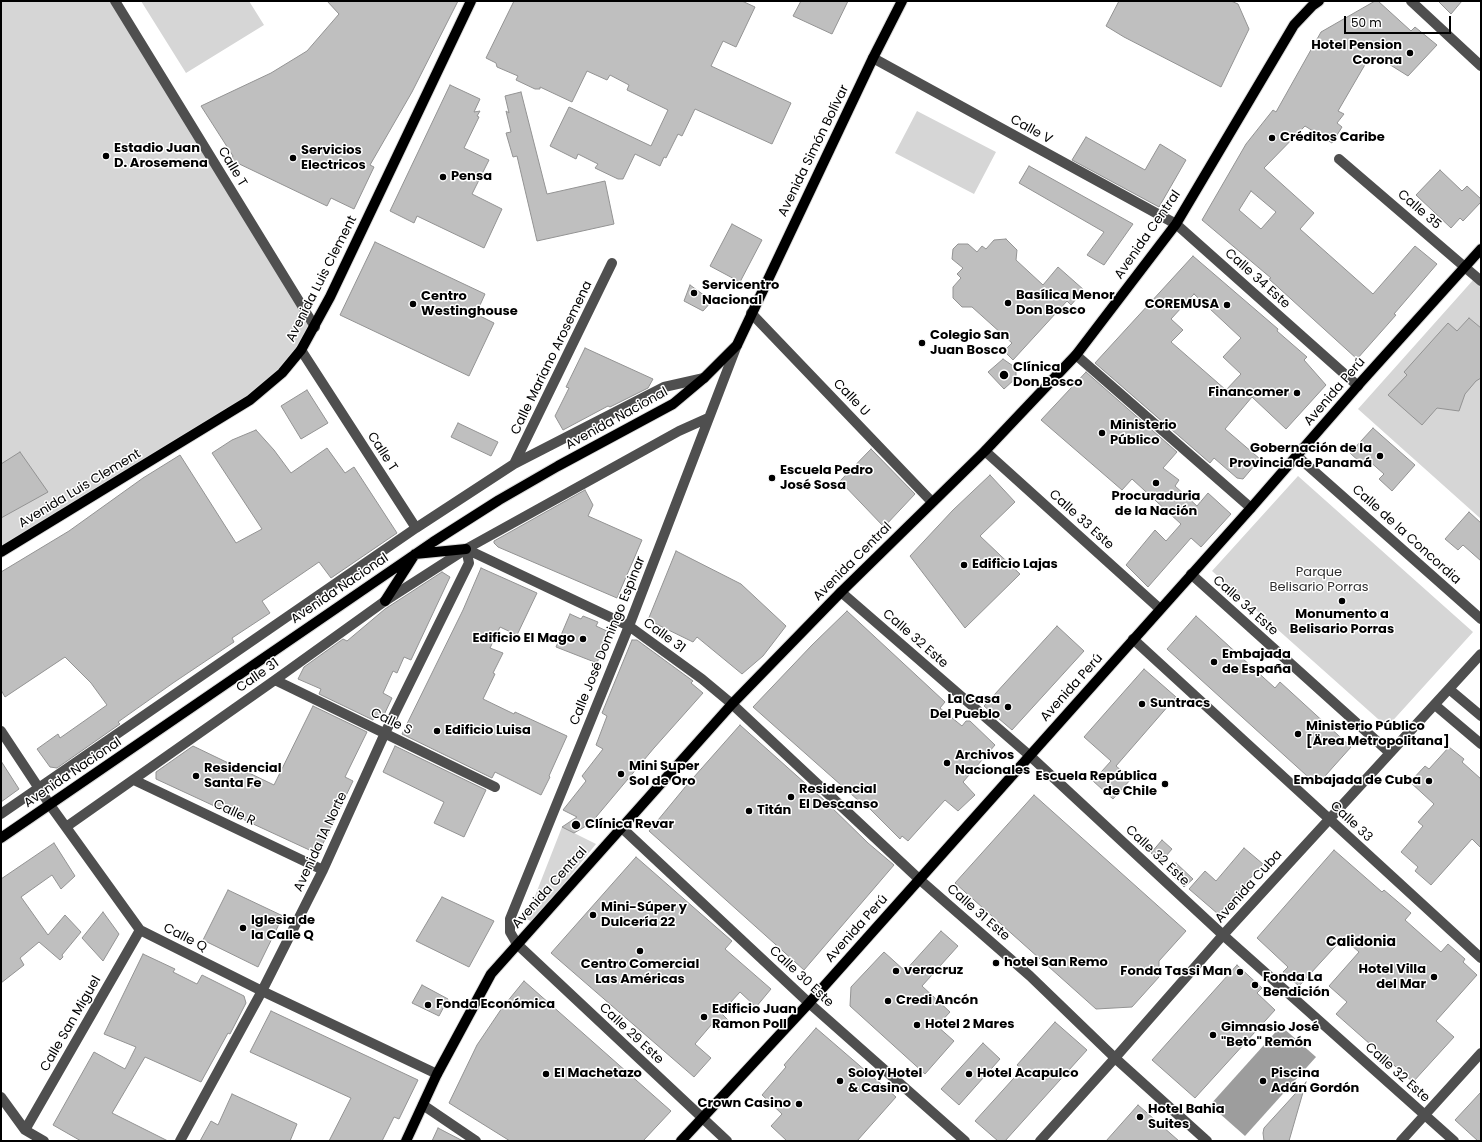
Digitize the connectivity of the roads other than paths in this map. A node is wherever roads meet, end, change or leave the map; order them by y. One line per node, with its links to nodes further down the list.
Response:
1 (115, 1): 15 (street, Calle T)
2 (471, 1): 15 (main road, Avenida Luis Clement)
3 (902, 1): 6 (main road, Avenida Simón Bolívar)
4 (1319, 1): 9 (main road, Avenida Central)
5 (1411, 1): 7 (street)
6 (873, 58): 9 (street, Calle V); 14 (main road, Avenida Simón Bolívar)
7 (1481, 66)
8 (1339, 159): 12 (street, Calle 35)
9 (1176, 224): 18 (main road, Avenida Central); 20 (street, Calle 34 Este)
10 (1481, 249): 12 (main road, Avenida Perú)
11 (612, 263): 24 (street, Calle Mariano Arosemena)
12 (1465, 267): 13 (street, Calle 35); 20 (main road, Avenida Perú)
13 (1481, 282)
14 (751, 313): 16 (main road, Avenida Nacional); 25 (street, Calle U)
15 (315, 327): 17 (main road, Avenida Luis Clement)
16 (737, 346): 19 (main road, Avenida Nacional); 21 (street, Calle José Domingo Espinar)
17 (301, 350): 27 (street, Calle T); 29 (main road, Avenida Luis Clement)
18 (1076, 356): 22 (main road, Avenida Central); 26 (street)
19 (704, 378): 24 (street, Avenida Nacional); 30 (main road, Avenida Nacional)
20 (1358, 386): 23 (main road, Avenida Perú)
21 (708, 418): 28 (street, Calle 31); 36 (street, Calle José Domingo Espinar)
22 (985, 451): 25 (main road, Avenida Central); 34 (street, Calle 33 Este)
23 (1297, 456): 26 (main road, Avenida Perú); 35 (street, Calle de la Concordia)
24 (514, 464): 27 (street, Avenida Nacional)
25 (932, 502): 32 (main road, Avenida Central)
26 (1251, 508): 31 (main road, Avenida Perú)
27 (416, 528): 51 (street, Avenida Nacional)
28 (466, 549): 30 (main road); 33 (street, Calle 31); 36 (street, Calle 31); 45 (street, Avenida 1A Norte)
29 (1, 552)
30 (415, 554): 33 (main road); 52 (main road, Avenida Nacional)
31 (1191, 574): 34 (main road, Avenida Perú); 47 (street, Calle 34 Este)
32 (841, 592): 41 (main road, Avenida Central); 48 (street, Calle 32 Este)
33 (384, 601): 39 (street, Calle 31)
34 (1160, 609): 37 (main road, Avenida Perú)
35 (1481, 619)
36 (629, 626): 41 (street, Calle 31); 62 (street, Calle José Domingo Espinar)
37 (1133, 639): 48 (main road, Avenida Perú); 54 (street, Calle 33)
38 (1481, 654): 40 (street, Avenida Cuba)
39 (276, 680): 45 (street, Calle S); 49 (street, Calle 31)
40 (1449, 689): 42 (street, Avenida Cuba); 43 (street)
41 (732, 704): 56 (main road, Avenida Central); 59 (street, Calle 31 Este)
42 (1435, 705): 46 (street); 47 (street, Avenida Cuba)
43 (1481, 716)
44 (1, 731): 51 (street, Calle Q)
45 (385, 733): 50 (street, Calle S); 58 (street, Avenida 1A Norte)
46 (1481, 744)
47 (1390, 753): 54 (street, Avenida Cuba)
48 (1029, 756): 59 (main road, Avenida Perú); 61 (street, Calle 32 Este)
49 (134, 780): 55 (street, Calle 31); 58 (street, Calle R)
50 (495, 787)
51 (40, 788): 52 (street, Calle Q); 53 (street, Avenida Nacional)
52 (50, 805): 55 (street, Calle Q); 57 (main road, Avenida Nacional)
53 (1, 814)
54 (1328, 819): 61 (street, Avenida Cuba); 63 (street, Calle 33)
55 (66, 827): 60 (street, Calle Q)
56 (622, 828): 62 (main road, Avenida Central); 65 (street, Calle 30 Este)
57 (1, 838)
58 (323, 870): 64 (street, Avenida 1A Norte)
59 (919, 879): 65 (main road, Avenida Perú); 67 (street, Calle 31 Este)
60 (140, 930): 64 (street, Calle Q); 73 (street, Calle San Miguel)
61 (1223, 935): 67 (street, Avenida Cuba); 71 (street, Calle 32 Este)
62 (517, 944): 68 (main road, Avenida Central); 72 (street, Calle 29 Este)
63 (1481, 958)
64 (262, 991): 68 (street, Calle Q); 75 (street, Avenida 1A Norte)
65 (809, 1003): 72 (main road, Avenida Perú); 80 (street, Calle 30 Este)
66 (1481, 1053): 71 (street)
67 (1115, 1058): 81 (street, Avenida Cuba); 82 (street, Calle 31 Este)
68 (437, 1074): 70 (main road, Avenida Central)
69 (1, 1098): 73 (street)
70 (423, 1105): 76 (main road, Avenida Central); 77 (street)
71 (1425, 1115): 83 (street); 84 (street, Calle 32 Este)
72 (702, 1118): 78 (main road, Avenida Perú); 79 (street, Calle 29 Este)
73 (25, 1130): 74 (street)
74 (44, 1141)
75 (180, 1141)
76 (406, 1141)
77 (476, 1141)
78 (681, 1141)
79 (727, 1141)
80 (965, 1141)
81 (1040, 1141)
82 (1207, 1141)
83 (1401, 1141)
84 (1454, 1141)

